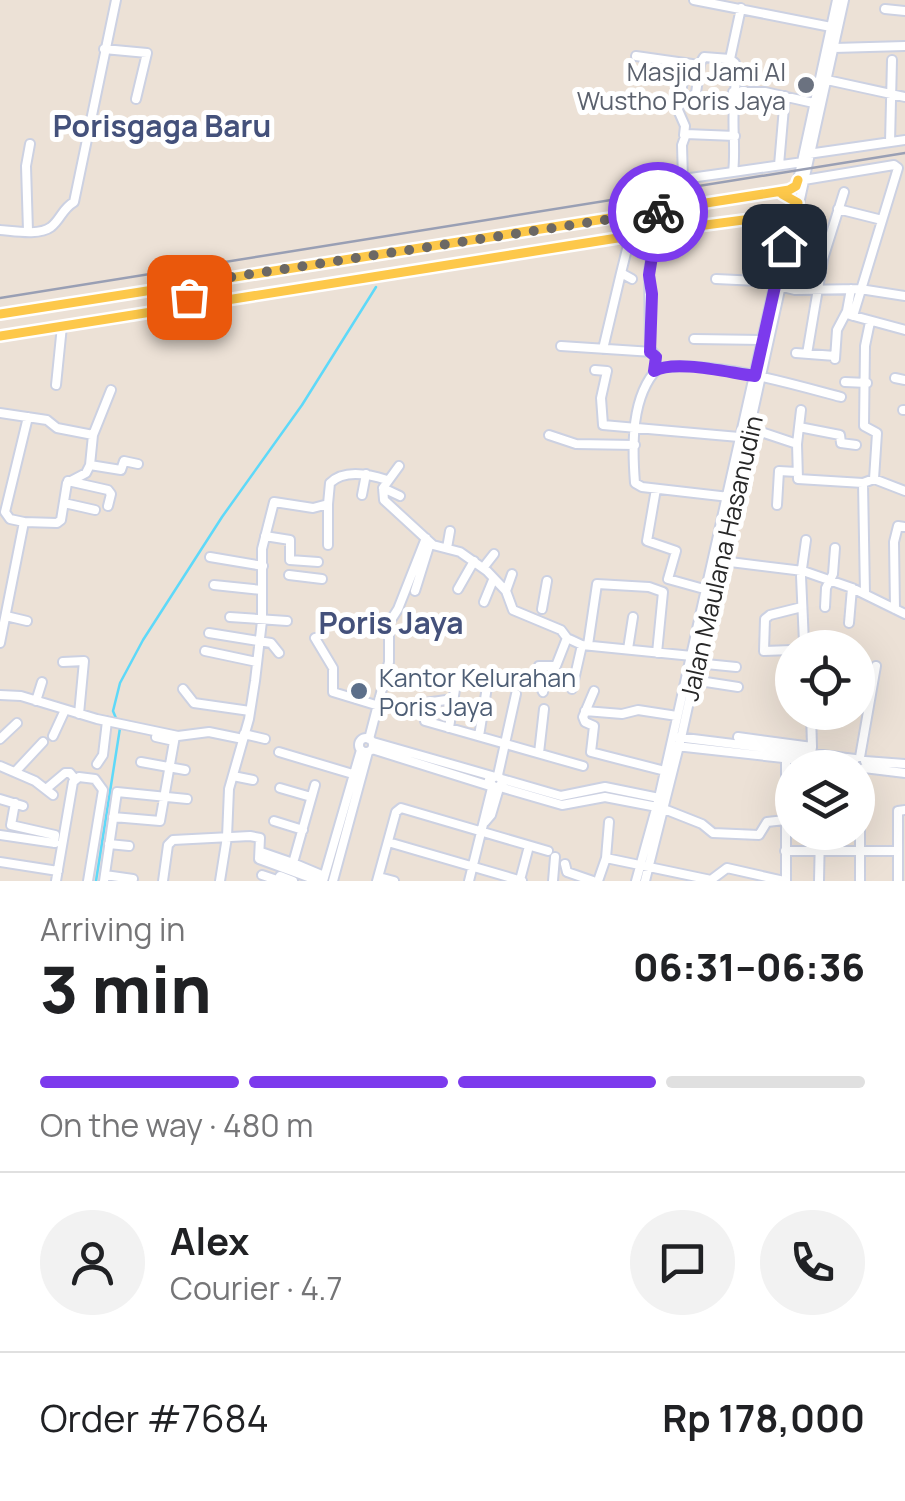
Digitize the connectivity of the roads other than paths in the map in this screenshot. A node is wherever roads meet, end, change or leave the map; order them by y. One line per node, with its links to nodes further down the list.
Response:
1 (116, 0): 11 (street)
2 (694, 0): 5 (street)
3 (836, 0): 8 (street, Jalan Maulana Hasanudin)
4 (844, 0): 8 (street, Jalan Maulana Hasanudin)
5 (741, 8): 8 (street); 13 (street)
6 (885, 9): 7 (street)
7 (905, 11)
8 (830, 27): 10 (street, Jalan Maulana Hasanudin); 26 (street, Jalan Maulana Hasanudin)
9 (905, 46): 10 (street)
10 (834, 48): 19 (street, Jalan Maulana Hasanudin)
11 (104, 50): 25 (street); 46 (street)
12 (636, 56): 15 (street)
13 (730, 59): 16 (street); 17 (street)
14 (892, 60): 23 (street)
15 (686, 64): 16 (street); 21 (street)
16 (700, 65): 21 (street)
17 (736, 74): 18 (street); 20 (street)
18 (756, 77)
19 (827, 80): 23 (street); 26 (street, Jalan Maulana Hasanudin)
20 (735, 92): 22 (street); 28 (street)
21 (680, 96): 27 (street)
22 (784, 96): 26 (street); 33 (street)
23 (890, 96): 24 (street); 30 (street)
24 (905, 97)
25 (136, 99)
26 (818, 104): 32 (street, Jalan Maulana Hasanudin)
27 (684, 135): 28 (street); 34 (street)
28 (735, 136): 34 (street)
29 (905, 140): 30 (street)
30 (890, 142): 32 (street)
31 (30, 144): 46 (street)
32 (806, 157): 33 (street); 35 (street, Jalan Maulana Hasanudin)
33 (779, 166): 34 (street)
34 (733, 172)
35 (801, 180): 36 (main road); 38 (street, Jalan Maulana Hasanudin); 41 (street)
36 (774, 192): 38 (main road); 40 (main road)
37 (844, 192): 39 (street)
38 (797, 208): 42 (main road); 54 (street, Jalan Maulana Hasanudin)
39 (838, 210): 41 (street); 56 (street)
40 (665, 211): 43 (main road); 45 (main road)
41 (882, 220): 55 (street)
42 (721, 222): 45 (main road); 54 (street, Jalan Maulana Hasanudin)
43 (584, 224): 49 (main road); 53 (main road)
44 (0, 230): 46 (street)
45 (668, 230): 47 (main road)
46 (28, 231)
47 (656, 232): 48 (main road); 70 (street)
48 (630, 237): 49 (main road); 50 (street)
49 (589, 243): 58 (main road)
50 (621, 273): 51 (street); 69 (street)
51 (632, 279)
52 (716, 279): 54 (street)
53 (184, 287): 58 (main road); 59 (main road); 60 (main road)
54 (778, 287): 56 (street); 67 (street, Jalan Maulana Hasanudin); 75 (street, Jalan Maulana Hasanudin)
55 (856, 289): 56 (street); 57 (street); 61 (street)
56 (818, 291): 72 (street)
57 (905, 296)
58 (195, 304): 59 (main road)
59 (179, 306): 63 (main road)
60 (0, 314)
61 (849, 315): 62 (street); 72 (street)
62 (870, 322): 64 (street); 77 (street)
63 (62, 326): 65 (main road); 78 (street)
64 (905, 330)
65 (0, 336)
66 (694, 339): 67 (street)
67 (763, 340): 75 (street, Jalan Maulana Hasanudin)
68 (561, 346): 69 (street)
69 (603, 349): 70 (street)
70 (650, 352): 74 (street)
71 (796, 353): 72 (street)
72 (807, 354)
73 (596, 370): 84 (street)
74 (654, 371): 75 (street); 84 (street)
75 (753, 376): 80 (street); 86 (street, Jalan Maulana Hasanudin); 89 (street, Jalan Maulana Hasanudin)
76 (845, 382): 77 (street)
77 (867, 383): 99 (street)
78 (56, 385)
79 (112, 390): 87 (street)
80 (841, 397)
81 (801, 410): 85 (street)
82 (0, 412): 83 (street)
83 (28, 417): 87 (street); 113 (street)
84 (637, 426): 89 (street); 91 (street)
85 (799, 427): 90 (street); 92 (street)
86 (749, 428): 90 (street); 93 (street, Jalan Maulana Hasanudin)
87 (93, 435): 95 (street)
88 (549, 436): 91 (street)
89 (734, 436): 93 (street, Jalan Maulana Hasanudin)
90 (796, 444): 97 (street)
91 (636, 445): 103 (street)
92 (856, 445)
93 (740, 454): 107 (street, Jalan Maulana Hasanudin)
94 (138, 464): 95 (street)
95 (90, 465): 100 (street)
96 (399, 466): 102 (street)
97 (797, 472): 101 (street); 110 (street)
98 (366, 474): 102 (street); 105 (street); 109 (street)
99 (874, 478): 101 (street); 104 (street)
100 (68, 481): 108 (street); 111 (street)
101 (863, 483): 146 (street)
102 (385, 484): 106 (street); 119 (street)
103 (656, 490): 107 (street); 142 (street)
104 (905, 491)
105 (362, 495)
106 (400, 496)
107 (723, 496): 129 (street, Jalan Maulana Hasanudin)
108 (64, 503): 112 (street); 114 (street)
109 (328, 504): 117 (street); 121 (street)
110 (777, 505)
111 (108, 506)
112 (95, 510)
113 (2, 512): 114 (street)
114 (24, 522): 153 (street)
115 (905, 527): 151 (street)
116 (450, 532): 122 (street)
117 (264, 536): 127 (street); 131 (street)
118 (806, 540): 133 (street)
119 (428, 541): 122 (street); 145 (street); 188 (street)
120 (467, 543): 125 (street)
121 (328, 545)
122 (446, 548): 125 (street)
123 (835, 548): 136 (street)
124 (494, 554): 132 (street)
125 (465, 555): 128 (street)
126 (210, 557): 131 (street)
127 (290, 560): 130 (street); 135 (street)
128 (474, 560): 132 (street); 141 (street)
129 (716, 560): 133 (street); 142 (street, Jalan Maulana Hasanudin); 172 (street, Jalan Maulana Hasanudin)
130 (318, 562)
131 (263, 566): 143 (street)
132 (483, 568): 137 (street)
133 (803, 571): 136 (street); 149 (street)
134 (512, 574): 144 (street)
135 (322, 579)
136 (832, 579): 140 (street); 148 (street)
137 (493, 580): 144 (street); 147 (street)
138 (548, 581): 150 (street)
139 (214, 585): 143 (street)
140 (852, 588): 146 (street); 159 (street)
141 (458, 589)
142 (704, 589): 172 (street, Jalan Maulana Hasanudin)
143 (262, 590): 156 (street)
144 (506, 590): 163 (street)
145 (416, 591)
146 (865, 594): 151 (street)
147 (484, 602)
148 (825, 606)
149 (802, 607): 160 (street); 168 (street)
150 (542, 609)
151 (895, 609): 152 (street)
152 (905, 614)
153 (6, 616): 158 (street); 164 (street)
154 (230, 617): 156 (street)
155 (633, 617): 167 (street)
156 (262, 620): 157 (street); 165 (street)
157 (287, 620)
158 (27, 622)
159 (849, 622)
160 (803, 630)
161 (209, 633): 165 (street)
162 (315, 638): 188 (street)
163 (566, 638): 166 (street); 183 (street)
164 (0, 642)
165 (260, 642): 171 (street); 174 (street)
166 (585, 645): 167 (street); 170 (street); 181 (street)
167 (628, 649): 170 (street)
168 (775, 651)
169 (205, 652): 174 (street)
170 (658, 652): 172 (street)
171 (279, 653)
172 (692, 658): 176 (street); 177 (street, Jalan Maulana Hasanudin); 194 (street, Jalan Maulana Hasanudin)
173 (64, 662): 193 (street)
174 (257, 662): 191 (street)
175 (876, 666): 215 (street)
176 (736, 667)
177 (693, 680): 179 (street); 208 (street, Jalan Maulana Hasanudin)
178 (42, 682): 187 (street)
179 (738, 686)
180 (183, 688): 191 (street)
181 (572, 690)
182 (594, 691): 192 (street)
183 (542, 692)
184 (516, 694): 210 (street)
185 (0, 695): 187 (street)
186 (453, 699): 197 (street); 197 (street); 201 (street)
187 (36, 700): 189 (street)
188 (380, 706): 211 (street)
189 (65, 710): 193 (street); 199 (street)
190 (544, 710): 217 (street)
191 (250, 711): 200 (street)
192 (585, 711): 194 (street); 226 (street)
193 (79, 714): 195 (street)
194 (674, 715): 208 (street, Jalan Maulana Hasanudin)
195 (106, 721): 203 (street); 219 (street)
196 (16, 723): 205 (street)
197 (449, 728): 201 (street)
198 (811, 730): 214 (street)
199 (54, 736)
200 (244, 736): 203 (street); 206 (street); 231 (street)
201 (479, 736): 210 (street)
202 (156, 737): 203 (street)
203 (174, 738): 225 (street)
204 (738, 738): 209 (street)
205 (0, 739)
206 (264, 739)
207 (44, 742): 228 (street)
208 (676, 742): 209 (street); 212 (street); 226 (street, Jalan Maulana Hasanudin); 241 (street, Jalan Maulana Hasanudin)
209 (748, 742): 213 (street)
210 (507, 744): 217 (street); 234 (street)
211 (369, 747): 230 (street); 234 (street)
212 (776, 750)
213 (784, 750)
214 (811, 750)
215 (862, 750)
216 (280, 752): 230 (street)
217 (538, 753): 223 (street)
218 (142, 762): 225 (street)
219 (97, 764)
220 (905, 764): 221 (street)
221 (875, 765)
222 (0, 766): 228 (street)
223 (584, 766)
224 (875, 767): 229 (street)
225 (169, 768): 227 (street); 237 (street)
226 (661, 769): 241 (street, Jalan Maulana Hasanudin)
227 (186, 770)
228 (15, 772): 232 (street)
229 (905, 772)
230 (357, 775): 273 (street)
231 (233, 776): 233 (street); 250 (street)
232 (75, 779): 252 (street); 275 (street)
233 (253, 780)
234 (496, 783): 241 (street); 247 (street)
235 (315, 785): 238 (street)
236 (280, 788): 238 (street)
237 (165, 797): 240 (street); 243 (street); 243 (street)
238 (311, 797): 248 (street)
239 (0, 798): 252 (street)
240 (187, 799)
241 (651, 801): 245 (street); 266 (street, Jalan Maulana Hasanudin)
242 (905, 810): 259 (street)
243 (114, 817): 253 (street)
244 (274, 820): 248 (street)
245 (775, 821)
246 (609, 822): 261 (street)
247 (484, 827): 251 (street); 255 (street); 265 (street)
248 (302, 830): 263 (street)
249 (0, 835): 252 (street)
250 (227, 837): 273 (street); 276 (street); 277 (street)
251 (388, 842): 265 (street); 271 (street)
252 (58, 844): 268 (street)
253 (110, 844): 254 (street); 269 (street)
254 (130, 846)
255 (529, 846): 281 (street); 282 (street)
256 (785, 851): 257 (street); 286 (street)
257 (820, 851): 258 (street); 287 (street)
258 (860, 851): 259 (street); 288 (street)
259 (897, 851): 289 (street)
260 (262, 852): 263 (street)
261 (606, 858): 266 (street); 283 (street)
262 (0, 862): 268 (street)
263 (293, 863): 273 (street)
264 (565, 864): 283 (street)
265 (473, 866): 280 (street); 281 (street)
266 (645, 866): 274 (street); 284 (street, Jalan Maulana Hasanudin); 285 (street, Jalan Maulana Hasanudin)
267 (262, 875): 272 (street)
268 (57, 876)
269 (104, 878): 270 (street)
270 (134, 879)
271 (378, 879): 279 (street)
272 (277, 880): 278 (street)
273 (325, 880)
274 (713, 880): 286 (street)
275 (88, 881)
276 (163, 881)
277 (220, 881)
278 (293, 881)
279 (394, 881)
280 (469, 881)
281 (521, 881)
282 (552, 881)
283 (596, 881)
284 (636, 881)
285 (645, 881)
286 (785, 881)
287 (820, 881)
288 (860, 881)
289 (898, 881)

